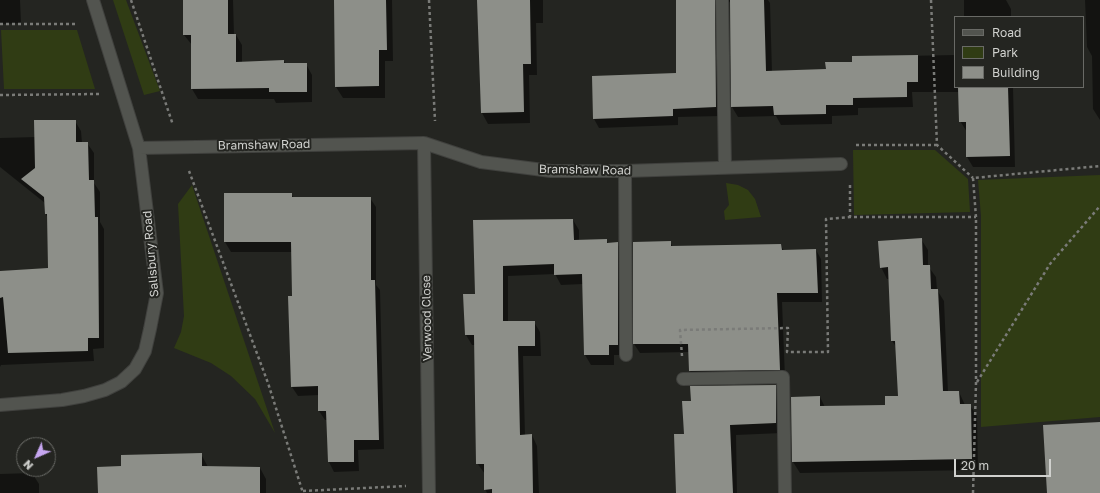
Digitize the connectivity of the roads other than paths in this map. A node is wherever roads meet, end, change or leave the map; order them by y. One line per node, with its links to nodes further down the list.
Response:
1 (93, 0): 4 (street, Salisbury Road)
2 (722, 0): 6 (street)
3 (424, 143): 4 (street, Bramshaw Road); 7 (street, Bramshaw Road); 11 (street, Verwood Close)
4 (139, 148): 10 (street, Salisbury Road)
5 (841, 164): 6 (street, Bramshaw Road)
6 (725, 167): 7 (street, Bramshaw Road)
7 (625, 171): 8 (street)
8 (626, 355)
9 (683, 379): 12 (street)
10 (0, 405)
11 (429, 489)
12 (785, 493)

